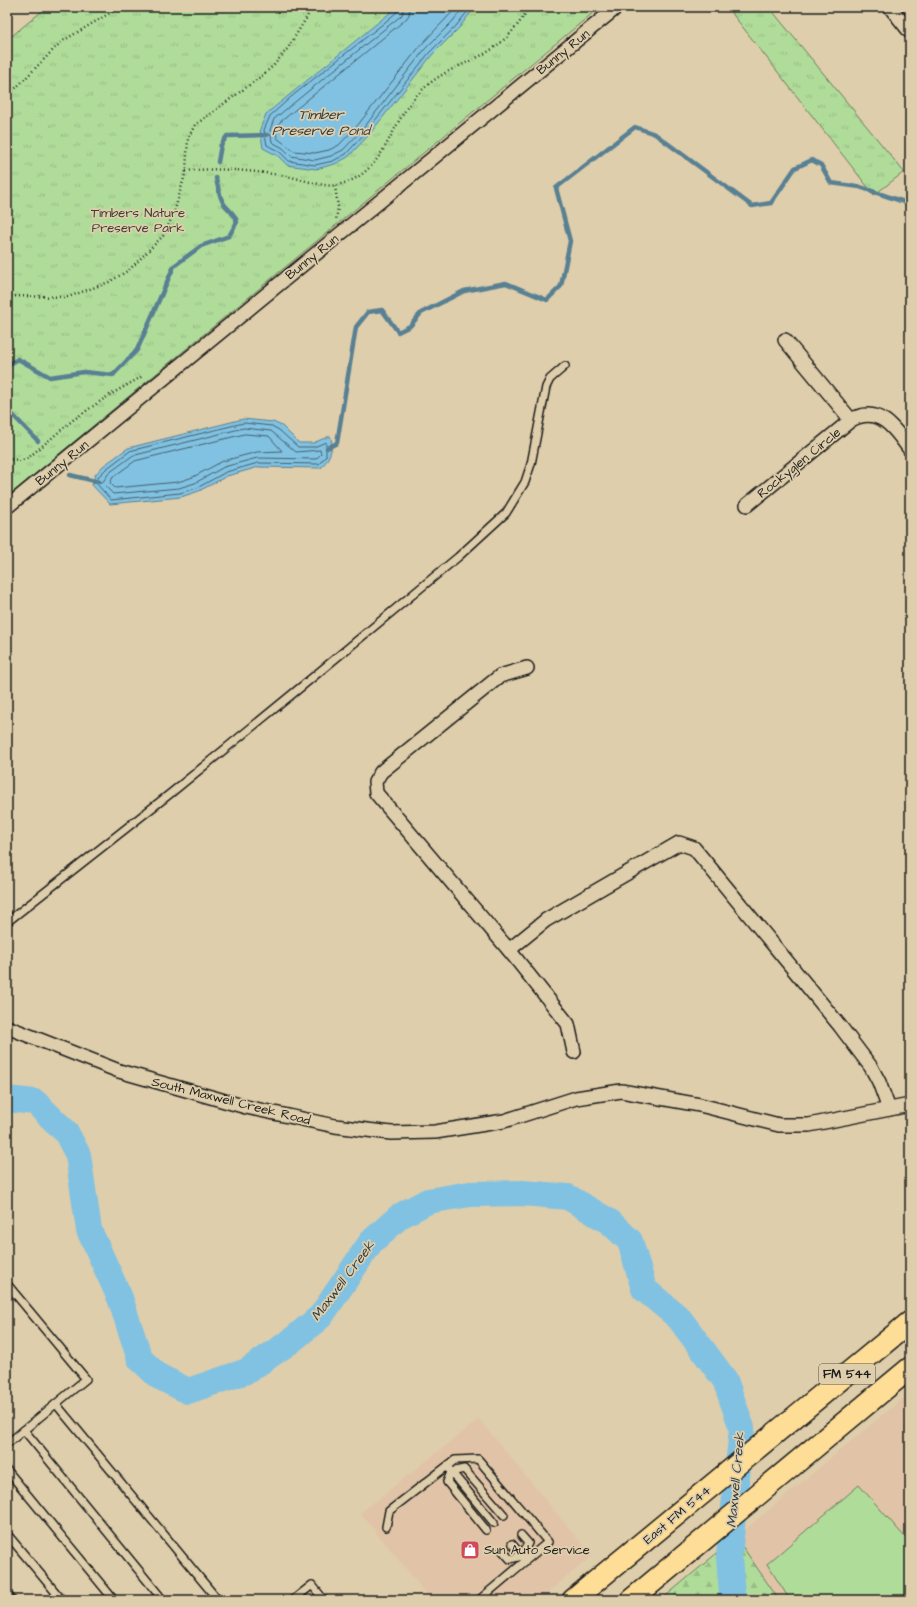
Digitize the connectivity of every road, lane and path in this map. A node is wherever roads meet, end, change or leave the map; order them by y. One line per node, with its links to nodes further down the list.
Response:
1 (120, 7): 7 (path)
2 (313, 7): 8 (path)
3 (529, 7): 9 (path)
4 (617, 7): 19 (street, Bunny Run)
5 (890, 7): 6 (street)
6 (910, 32)
7 (7, 97)
8 (186, 171): 9 (path); 11 (path)
9 (335, 186): 10 (path)
10 (333, 224)
11 (7, 296)
12 (785, 340): 15 (street)
13 (565, 366): 21 (lane)
14 (145, 375): 17 (path)
15 (851, 420): 16 (street); 18 (street, Rockyglen Circle)
16 (910, 450)
17 (7, 459)
18 (747, 505)
19 (7, 508)
20 (527, 668): 22 (street)
21 (7, 922)
22 (509, 950): 24 (street); 26 (street)
23 (7, 1027): 26 (street, South Maxwell Creek Road)
24 (574, 1052)
25 (910, 1105): 26 (street, South Maxwell Creek Road)
26 (889, 1109)
27 (7, 1284): 30 (lane)
28 (910, 1322): 53 (main road, East FM 544 / FM 544)
29 (910, 1368): 54 (main road, FM 544)
30 (56, 1404): 31 (lane); 49 (lane)
31 (24, 1430): 32 (lane); 48 (lane)
32 (7, 1444)
33 (449, 1469): 35 (lane); 36 (lane); 37 (lane); 38 (lane); 43 (lane)
34 (7, 1470): 47 (lane)
35 (504, 1515)
36 (494, 1522)
37 (386, 1527)
38 (486, 1530)
39 (7, 1534): 46 (lane)
40 (521, 1535): 43 (lane)
41 (512, 1544): 43 (lane)
42 (502, 1550): 43 (lane)
43 (524, 1558): 52 (lane)
44 (7, 1594): 45 (lane)
45 (12, 1600)
46 (62, 1600)
47 (114, 1600)
48 (163, 1600)
49 (218, 1600)
50 (293, 1600): 51 (lane)
51 (324, 1600)
52 (479, 1600)
53 (573, 1600)
54 (631, 1600)

